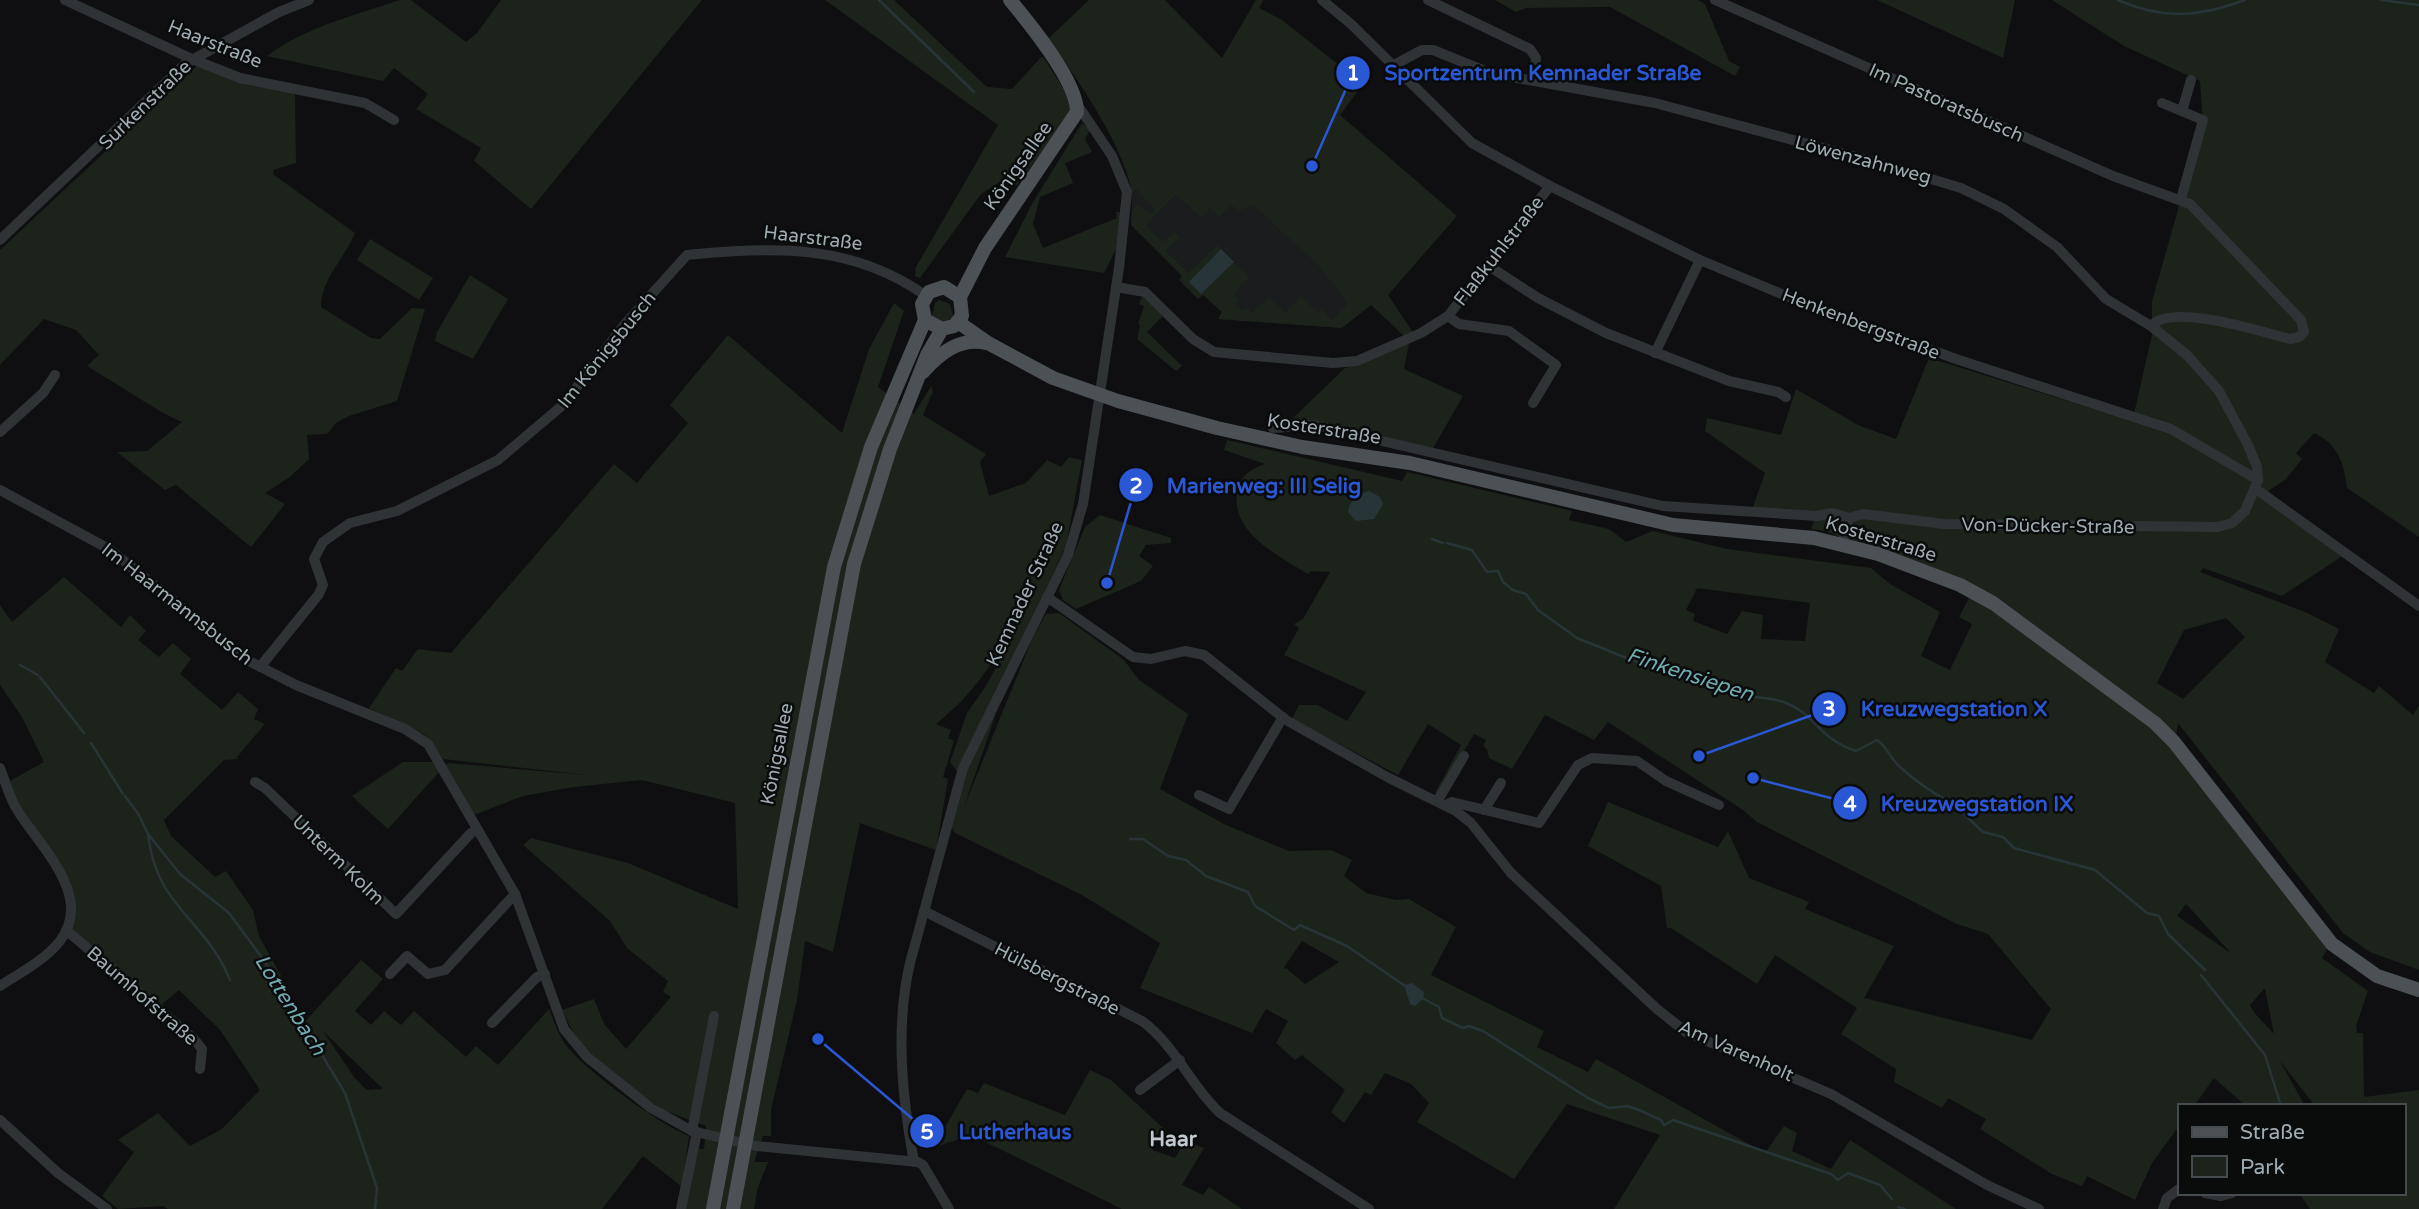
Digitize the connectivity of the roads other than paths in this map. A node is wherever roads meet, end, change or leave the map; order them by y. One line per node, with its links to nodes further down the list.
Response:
1 (65, 0): 7 (street, Haarstraße)
2 (309, 0): 7 (street, Surkenstraße)
3 (1012, 0): 12 (main road, Kemnader Straße)
4 (1321, 0): 8 (street, Henkenbergstraße)
5 (1428, 0): 10 (street)
6 (1715, 0): 16 (street, Im Pastoratsbusch)
7 (192, 59): 14 (street, Haarstraße); 17 (street, Surkenstraße)
8 (1394, 65): 10 (street, Löwenzahnweg); 15 (street, Henkenbergstraße)
9 (2191, 80): 13 (street)
10 (1534, 81): 27 (street, Löwenzahnweg)
11 (2162, 103): 13 (street)
12 (1077, 104): 21 (street, Kemnader Straße); 22 (main road, Königsallee)
13 (2182, 111): 16 (street)
14 (394, 120)
15 (1550, 186): 19 (street, Henkenbergstraße); 20 (street, Flaßkuhlstraße)
16 (2181, 199): 27 (street, Im Pastoratsbusch)
17 (0, 240)
18 (687, 255): 23 (street, Haarstraße); 45 (street, Im Königsbusch)
19 (1700, 260): 30 (street); 39 (street, Henkenbergstraße)
20 (1489, 266): 24 (street, Flaßkuhlstraße); 30 (street)
21 (1116, 287): 24 (street, Flaßkuhlstraße); 34 (street, Kemnader Straße)
22 (955, 293): 23 (main road); 25 (main road)
23 (926, 296): 26 (main road, Königsallee)
24 (1448, 316): 36 (street, Flaßkuhlstraße)
25 (960, 319): 28 (main road); 29 (main road); 31 (main road)
26 (925, 320): 28 (main road); 70 (main road, Königsallee)
27 (2151, 326): 39 (street)
28 (942, 329): 33 (main road, Königsallee)
29 (988, 343): 31 (main road); 33 (main road, Königsallee)
30 (1655, 353): 35 (street)
31 (1019, 360): 34 (main road)
32 (55, 375): 38 (street)
33 (919, 376): 71 (main road, Königsallee)
34 (1099, 395): 42 (main road, Kosterstraße); 43 (street, Kemnader Straße)
35 (1786, 397)
36 (1534, 403)
37 (1273, 428): 41 (street, Kosterstraße)
38 (0, 432)
39 (2257, 484): 41 (street, Von-Dücker-Straße); 44 (street, Henkenbergstraße)
40 (0, 490): 45 (street, Im Haarmannsbusch)
41 (1849, 518): 42 (street)
42 (1842, 545): 62 (main road, Kosterstraße)
43 (1047, 597): 46 (street, Am Varenholt); 57 (street, Kemnader Straße)
44 (2419, 606)
45 (260, 667): 55 (street, Im Haarmannsbusch)
46 (1283, 718): 51 (street); 52 (street, Am Varenholt)
47 (1464, 756): 52 (street)
48 (0, 768): 58 (street)
49 (255, 782): 55 (street, Unterm Kolm)
50 (1501, 783): 54 (street)
51 (1199, 795)
52 (1442, 803): 54 (street, Am Varenholt); 80 (street, Am Varenholt)
53 (1719, 805): 54 (street, Am Varenholt)
54 (1484, 810)
55 (478, 830): 56 (street, Im Haarmannsbusch)
56 (515, 894): 59 (street); 60 (street, Im Haarmannsbusch)
57 (924, 911): 65 (street, Hülsbergstraße); 72 (street, Kemnader Straße)
58 (66, 930): 61 (street, Baumhofstraße); 66 (street, Baumhofstraße)
59 (390, 974)
60 (545, 974): 64 (street); 69 (street, Im Haarmannsbusch)
61 (0, 986)
62 (2419, 990)
63 (714, 1016): 69 (street)
64 (492, 1023)
65 (1180, 1060): 67 (street); 79 (street, Hülsbergstraße)
66 (200, 1069)
67 (1140, 1090)
68 (0, 1119): 74 (street)
69 (695, 1132): 70 (street, Im Haarmannsbusch); 75 (street)
70 (726, 1140): 71 (street, Im Haarmannsbusch); 76 (main road, Königsallee)
71 (744, 1144): 72 (street, Im Haarmannsbusch); 77 (main road, Königsallee)
72 (914, 1162): 78 (street)
73 (2178, 1190): 81 (street)
74 (107, 1209)
75 (681, 1209)
76 (713, 1209)
77 (733, 1209)
78 (949, 1209)
79 (1369, 1209)
80 (2039, 1209)
81 (2163, 1209)

